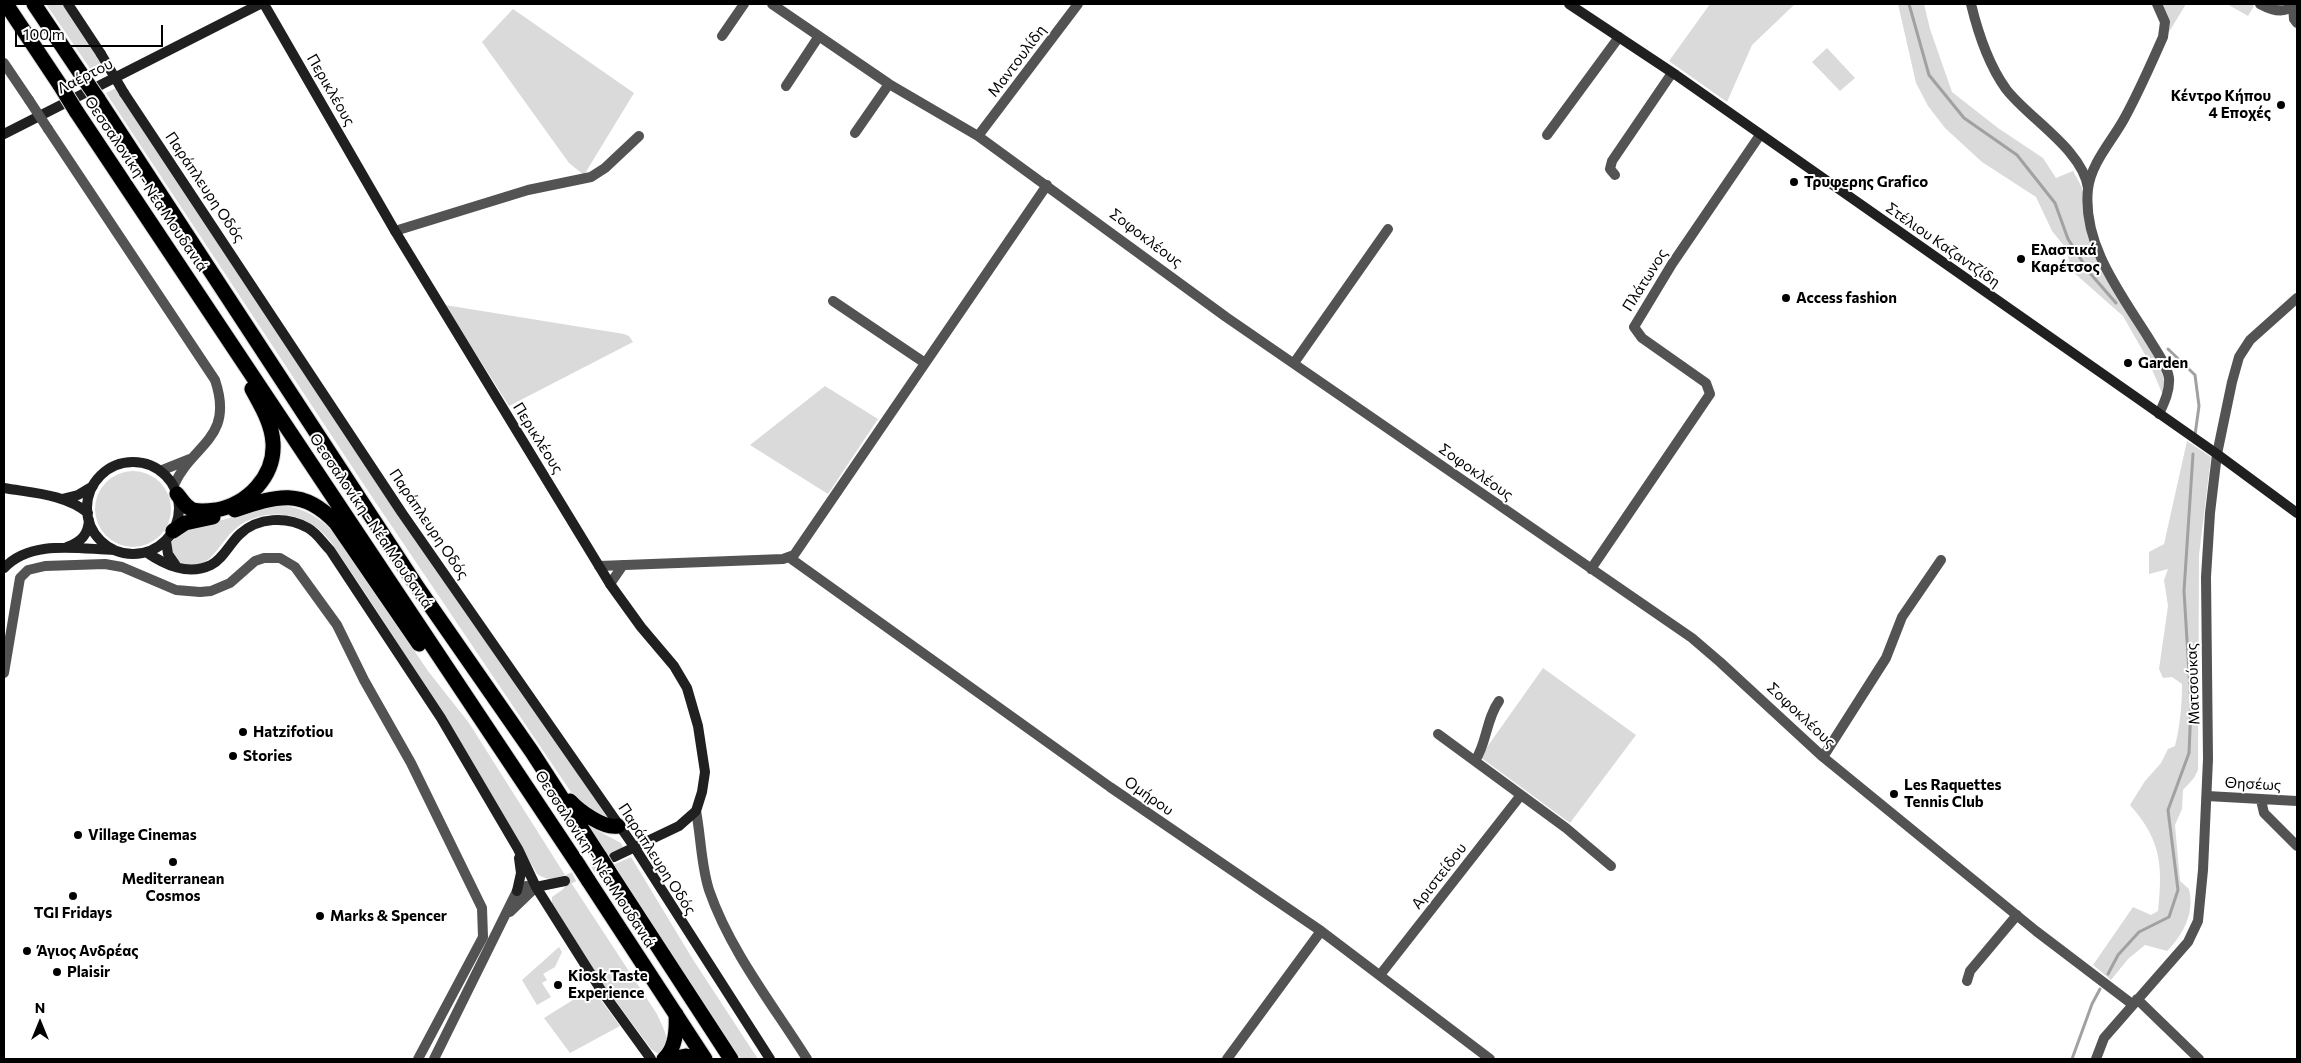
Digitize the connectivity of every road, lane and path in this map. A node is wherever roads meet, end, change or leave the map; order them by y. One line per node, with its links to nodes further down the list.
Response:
1 (6, 4): 31 (highway, Θεσσαλονίκη - Νέα Μουδανιά, bridge)
2 (34, 4): 66 (highway, Θεσσαλονίκη - Νέα Μουδανιά, bridge)
3 (68, 4): 74 (street, Παράπλευρη Οδός, bridge)
4 (260, 4): 23 (street, Λαέρτου)
5 (264, 4): 33 (street, Περικλέους)
6 (744, 4): 15 (street)
7 (772, 4): 16 (street, Σοφοκλέους)
8 (1078, 4): 27 (street, Μαντουλίδη)
9 (1569, 4): 17 (street, Στέλιου Καζαντζίδη)
10 (1971, 4): 30 (street)
11 (2157, 4): 30 (street)
12 (2260, 4): 13 (street)
13 (2294, 5): 14 (street)
14 (2297, 22)
15 (722, 36)
16 (819, 36): 20 (street, Σοφοκλέους); 21 (street)
17 (1619, 37): 19 (street, Στέλιου Καζαντζίδη); 24 (street)
18 (4, 63): 40 (street, bridge)
19 (1672, 73): 25 (street, Στέλιου Καζαντζίδη); 28 (street)
20 (889, 84): 22 (street); 27 (street, Σοφοκλέους)
21 (786, 86)
22 (855, 133)
23 (4, 134)
24 (1547, 135)
25 (1760, 135): 38 (street, Στέλιου Καζαντζίδη); 58 (street, Πλάτωνος)
26 (639, 136): 33 (street)
27 (978, 136): 29 (street, Σοφοκλέους)
28 (1615, 175)
29 (1047, 185): 36 (street); 37 (street, Σοφοκλέους)
30 (2088, 189): 38 (street)
31 (130, 193): 44 (highway); 64 (highway, Θεσσαλονίκη - Νέα Μουδανιά)
32 (1388, 229): 37 (street)
33 (395, 232): 55 (street, Περικλέους)
34 (833, 301): 36 (street)
35 (2295, 303): 39 (street, Ματσούκας)
36 (925, 363): 52 (street)
37 (1294, 363): 58 (street, Σοφοκλέους)
38 (2159, 414): 39 (street, Στέλιου Καζαντζίδη)
39 (2217, 454): 46 (street, Στέλιου Καζαντζίδη); 70 (street, Ματσούκας)
40 (193, 458): 41 (street); 44 (street)
41 (160, 471): 42 (street); 44 (street)
42 (94, 486): 45 (street); 47 (street)
43 (4, 488): 45 (street)
44 (175, 490): 48 (street)
45 (62, 499): 47 (street)
46 (2297, 513)
47 (88, 516): 49 (street); 50 (street)
48 (169, 536): 51 (street); 56 (street); 64 (highway)
49 (64, 548): 50 (street); 57 (street)
50 (115, 550): 51 (street)
51 (146, 552): 56 (street)
52 (790, 558): 54 (street); 85 (street, Ομήρου)
53 (1942, 560): 67 (street)
54 (624, 565): 55 (street); 59 (street)
55 (599, 566): 59 (street, Περικλέους)
56 (177, 567): 77 (street)
57 (4, 568)
58 (1591, 570): 67 (street, Σοφοκλέους)
59 (610, 584): 73 (street, Περικλέους)
60 (8, 625): 61 (street); 90 (street)
61 (7, 644): 62 (street)
62 (4, 673)
63 (1499, 701): 68 (street)
64 (487, 726): 89 (highway, Θεσσαλονίκη - Νέα Μουδανιά, bridge)
65 (1438, 734): 68 (street)
66 (532, 752): 74 (highway); 78 (highway, Θεσσαλονίκη - Νέα Μουδανιά)
67 (1823, 757): 83 (street, Σοφοκλέους)
68 (1475, 761): 69 (street)
69 (1522, 795): 79 (street); 86 (street, Αριστείδου)
70 (2207, 796): 71 (street, Θησέως); 88 (street, Ματσούκας)
71 (2261, 800): 72 (street, Θησέως); 75 (street)
72 (2297, 801)
73 (696, 811): 76 (street); 99 (street)
74 (618, 826): 76 (street, Παράπλευρη Οδός)
75 (2297, 846)
76 (635, 848): 78 (street); 98 (street, Παράπλευρη Οδός)
77 (518, 849): 81 (street); 82 (street)
78 (608, 861): 97 (highway, Θεσσαλονίκη - Νέα Μουδανιά)
79 (1611, 866)
80 (565, 881): 81 (street)
81 (536, 887): 82 (street); 84 (street); 92 (street)
82 (517, 892): 84 (street)
83 (2017, 915): 87 (street); 88 (street, Σοφοκλέους)
84 (507, 916): 91 (street)
85 (1321, 931): 86 (street, Ομήρου); 100 (street)
86 (1380, 975): 101 (street, Ομήρου)
87 (1967, 981)
88 (2135, 1002): 102 (street, Ματσούκας); 103 (street, Σοφοκλέους)
89 (676, 1014): 93 (highway); 96 (highway, Θεσσαλονίκη - Νέα Μουδανιά)
90 (418, 1059)
91 (434, 1059)
92 (650, 1059)
93 (664, 1059)
94 (671, 1059): 95 (highway)
95 (694, 1059)
96 (706, 1059)
97 (732, 1059)
98 (770, 1059)
99 (806, 1059)
100 (1227, 1059)
101 (1490, 1059)
102 (2096, 1059)
103 (2200, 1059)

